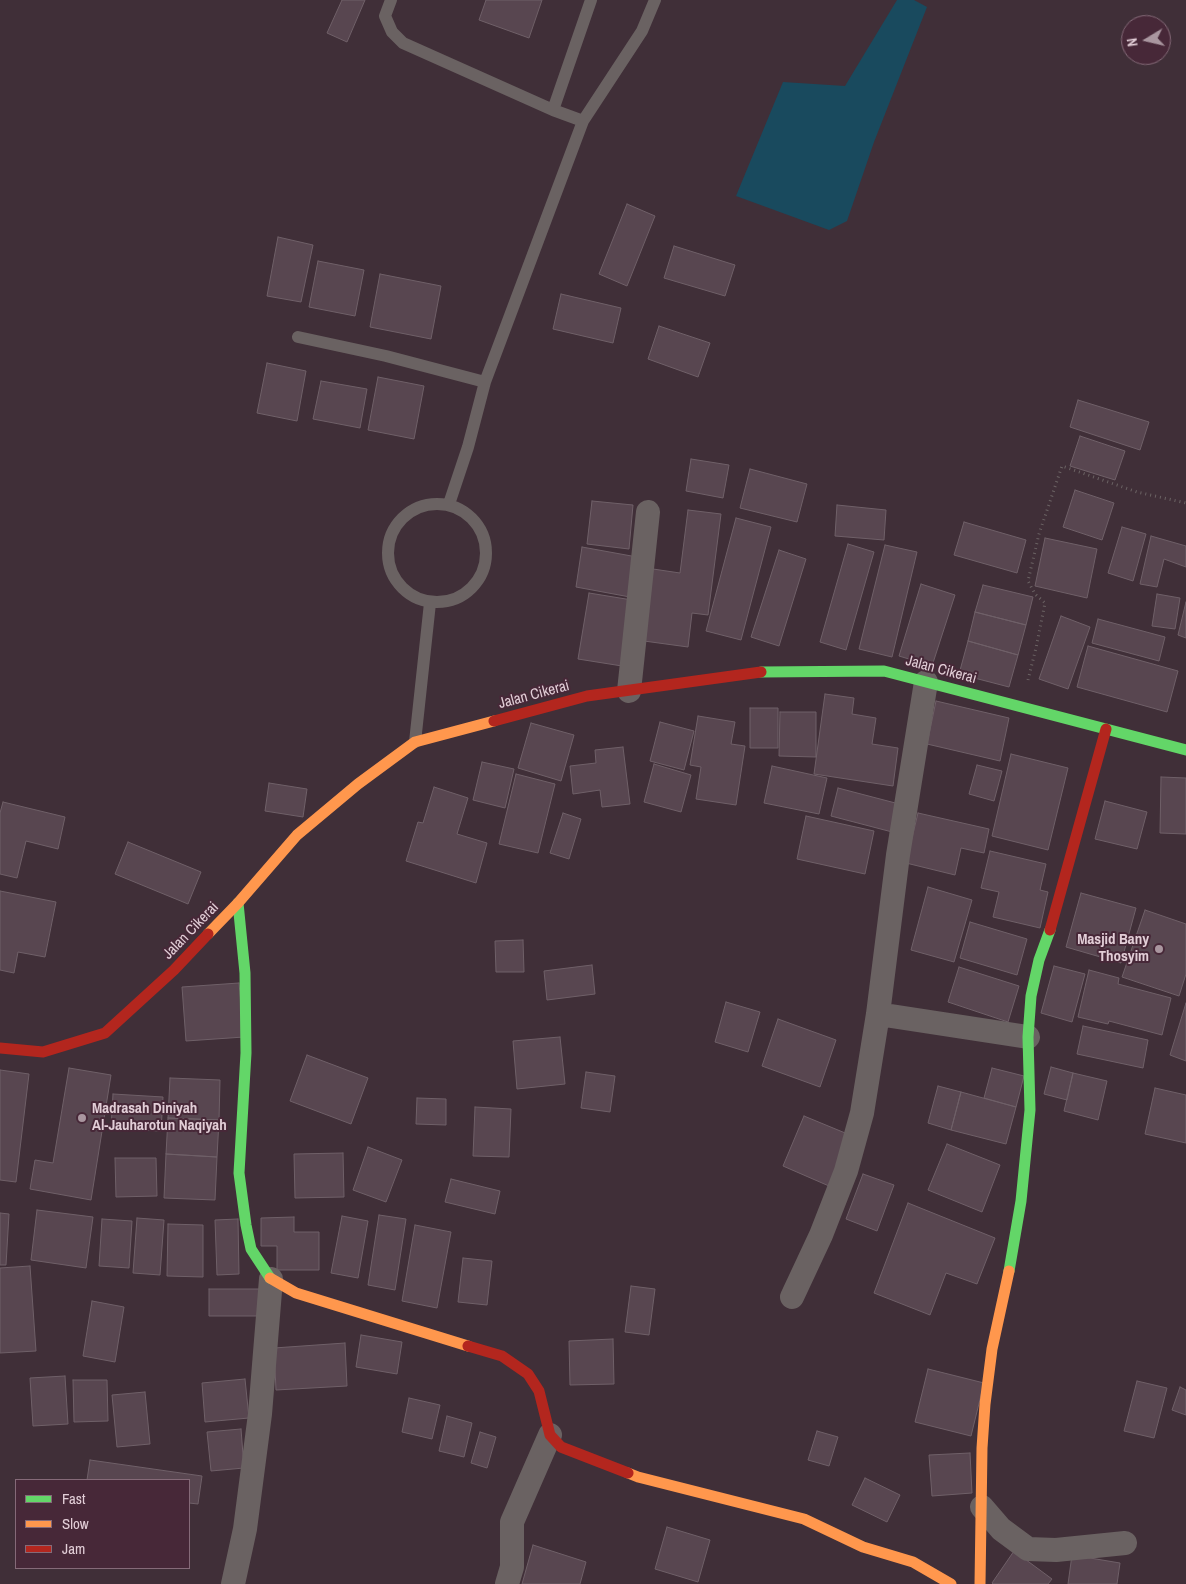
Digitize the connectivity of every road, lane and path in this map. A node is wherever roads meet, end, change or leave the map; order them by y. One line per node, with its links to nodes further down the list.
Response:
1 (391, 0): 4 (lane)
2 (591, 0): 4 (lane)
3 (655, 0): 5 (lane)
4 (553, 110): 5 (lane)
5 (583, 121): 7 (lane)
6 (298, 337): 7 (lane)
7 (484, 382): 9 (lane)
8 (1186, 503): 14 (path)
9 (449, 504): 11 (lane); 11 (lane)
10 (648, 512): 13 (street)
11 (430, 603): 16 (lane)
12 (926, 682): 13 (street, Jalan Cikerai); 14 (street, Jalan Cikerai); 19 (street)
13 (628, 690): 16 (street, Jalan Cikerai)
14 (1021, 707): 15 (street, Jalan Cikerai)
15 (1106, 729): 17 (street, Jalan Cikerai); 20 (street)
16 (415, 742): 18 (street, Jalan Cikerai)
17 (1186, 750)
18 (238, 903): 21 (street, Jalan Cikerai); 22 (street)
19 (878, 1014): 20 (street); 23 (street)
20 (1028, 1037): 25 (street)
21 (0, 1048)
22 (271, 1279): 24 (street); 27 (street)
23 (792, 1297)
24 (550, 1435): 28 (street); 29 (street)
25 (982, 1507): 26 (street); 30 (street)
26 (1125, 1543)
27 (233, 1584)
28 (508, 1584)
29 (951, 1584)
30 (980, 1584)

